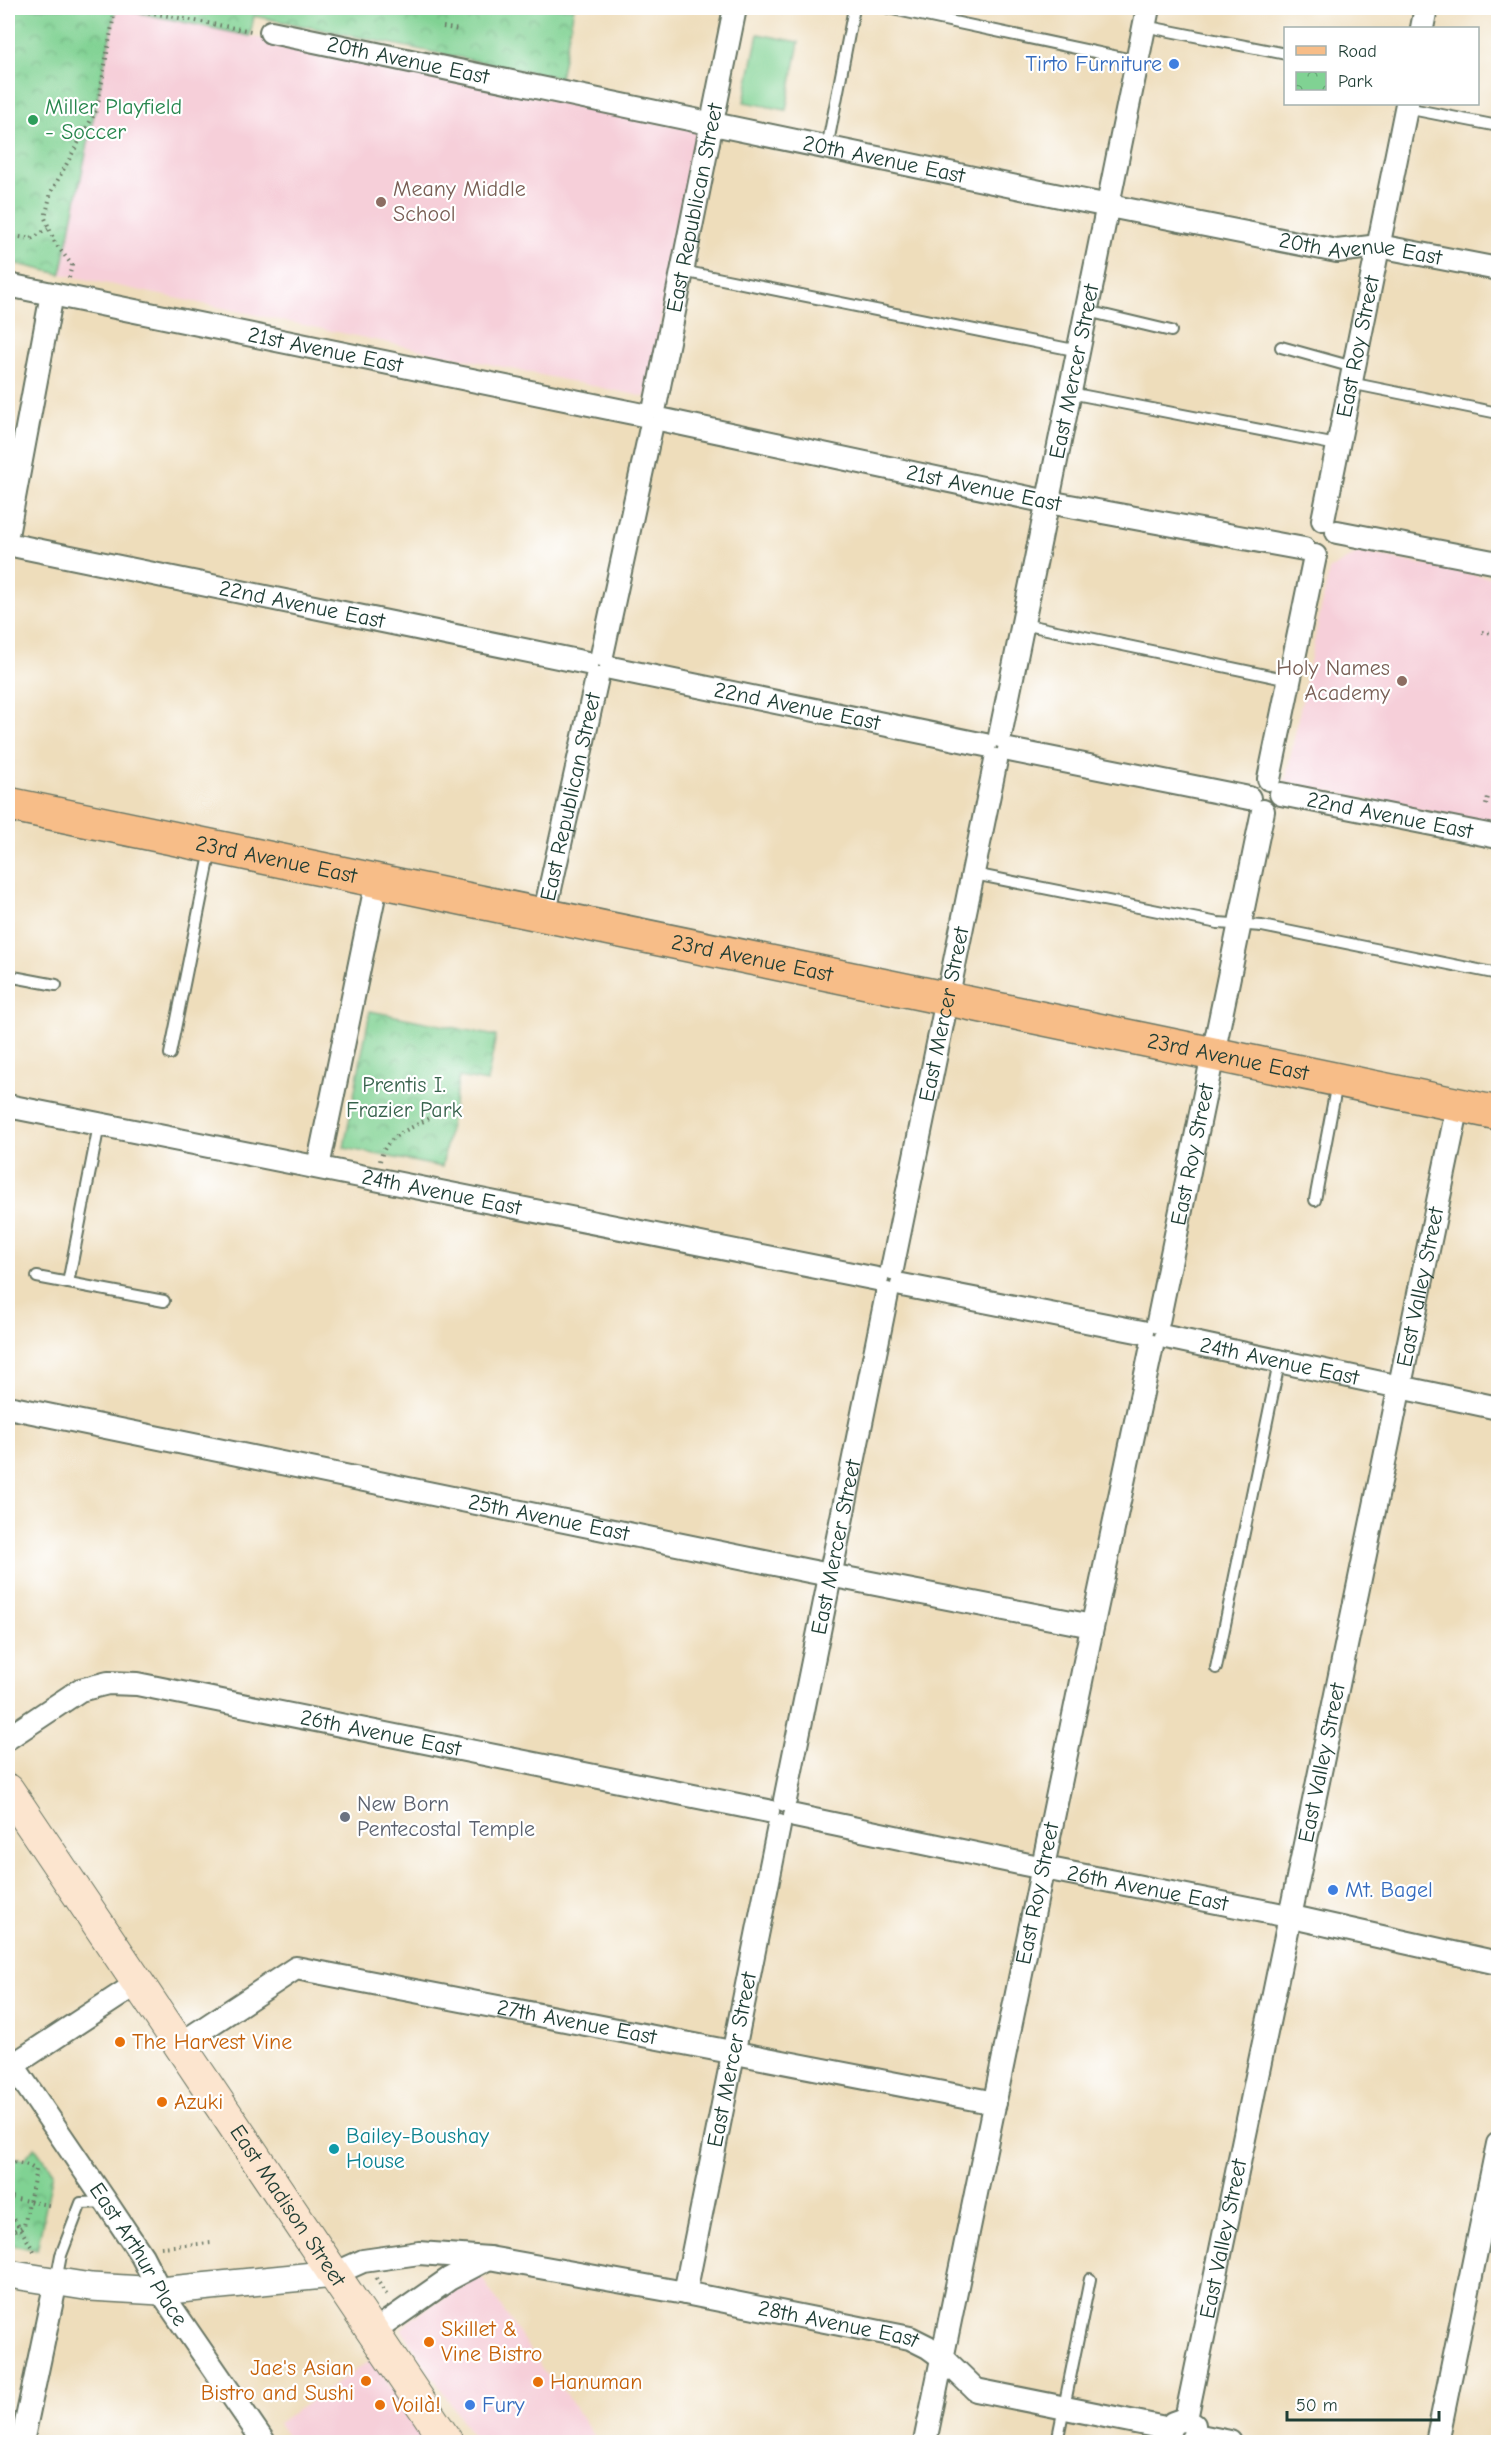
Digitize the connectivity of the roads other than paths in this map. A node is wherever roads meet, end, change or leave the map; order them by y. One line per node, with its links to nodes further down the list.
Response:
1 (735, 8): 11 (street, East Republican Street)
2 (854, 8): 13 (lane)
3 (888, 8): 9 (lane)
4 (1426, 8): 6 (street)
5 (1146, 17): 8 (lane); 9 (street, East Mercer Street)
6 (1422, 27)
7 (263, 32): 11 (street, 20th Avenue East)
8 (1284, 53)
9 (1137, 61): 14 (street, East Mercer Street)
10 (1407, 106): 12 (lane); 15 (street, East Roy Street)
11 (711, 124): 13 (street, 20th Avenue East); 17 (street, East Republican Street)
12 (1498, 126)
13 (827, 148): 14 (street, 20th Avenue East)
14 (1107, 206): 15 (street, 20th Avenue East); 20 (street, East Mercer Street)
15 (1379, 246): 16 (street, 20th Avenue East); 24 (street, East Roy Street)
16 (1498, 269)
17 (682, 271): 23 (lane); 27 (street, East Republican Street)
18 (8, 285): 19 (street, 21st Avenue East)
19 (52, 294): 27 (street, 21st Avenue East); 31 (street)
20 (1087, 312): 21 (lane); 23 (street, East Mercer Street)
21 (1171, 330)
22 (1281, 347): 24 (lane)
23 (1079, 351): 25 (street, East Mercer Street)
24 (1351, 375): 26 (lane); 28 (street, East Roy Street)
25 (1070, 393): 28 (lane); 29 (street, East Mercer Street)
26 (1498, 412)
27 (653, 417): 29 (street, 21st Avenue East); 35 (street, East Republican Street)
28 (1337, 445): 30 (street, East Roy Street)
29 (1048, 502): 32 (street, 21st Avenue East); 34 (street, East Mercer Street)
30 (1330, 526): 32 (street); 33 (street)
31 (10, 540): 35 (street, 22nd Avenue East)
32 (1310, 552): 36 (street)
33 (1498, 563)
34 (1023, 624): 36 (lane); 37 (street, East Mercer Street)
35 (599, 666): 37 (street, 22nd Avenue East); 45 (street, East Republican Street)
36 (1289, 680): 38 (street)
37 (998, 748): 40 (street, 22nd Avenue East); 43 (street, East Mercer Street)
38 (1275, 786): 40 (street); 41 (street, 22nd Avenue East)
39 (8, 804): 42 (main road, 23rd Avenue East)
40 (1256, 805): 46 (street, East Roy Street)
41 (1498, 837)
42 (211, 847): 44 (main road, 23rd Avenue East); 52 (lane)
43 (974, 874): 46 (lane); 50 (street, East Mercer Street)
44 (377, 881): 45 (main road, 23rd Avenue East); 58 (street)
45 (544, 916): 50 (main road, 23rd Avenue East)
46 (1239, 924): 47 (lane); 51 (street, East Roy Street)
47 (1498, 974)
48 (8, 976): 49 (lane)
49 (56, 985)
50 (948, 999): 51 (main road, 23rd Avenue East); 61 (street, East Mercer Street)
51 (1212, 1053): 53 (main road, 23rd Avenue East); 64 (street, East Roy Street)
52 (170, 1054)
53 (1338, 1079): 54 (main road, 23rd Avenue East); 59 (lane)
54 (1458, 1105): 56 (main road, 23rd Avenue East); 66 (street, East Valley Street)
55 (8, 1106): 57 (street, 24th Avenue East)
56 (1498, 1113)
57 (99, 1125): 58 (street, 24th Avenue East); 62 (lane)
58 (318, 1167): 61 (street, 24th Avenue East)
59 (1315, 1200)
60 (37, 1277): 62 (lane)
61 (890, 1282): 64 (street, 24th Avenue East); 69 (street, East Mercer Street)
62 (68, 1283): 63 (lane)
63 (164, 1301)
64 (1154, 1334): 65 (street, 24th Avenue East); 70 (street, East Roy Street)
65 (1279, 1363): 66 (street, 24th Avenue East); 71 (lane)
66 (1399, 1388): 68 (street, 24th Avenue East); 76 (street, East Valley Street)
67 (8, 1407): 69 (street, 25th Avenue East)
68 (1498, 1408)
69 (830, 1575): 70 (street, 25th Avenue East); 74 (street, East Mercer Street)
70 (1092, 1626): 75 (street, East Roy Street)
71 (1216, 1668)
72 (8, 1738): 74 (street, 26th Avenue East)
73 (8, 1790): 78 (main road, East Madison Street)
74 (782, 1813): 75 (street, 26th Avenue East); 80 (street, East Mercer Street)
75 (1042, 1868): 76 (street, 26th Avenue East); 82 (street, East Roy Street)
76 (1288, 1916): 77 (street, 26th Avenue East); 95 (street, East Valley Street)
77 (1498, 1963)
78 (138, 1983): 79 (main road, East Madison Street); 81 (street)
79 (179, 2045): 80 (street, 27th Avenue East); 87 (main road, East Madison Street)
80 (733, 2053): 82 (street, 27th Avenue East); 91 (street, East Mercer Street)
81 (10, 2062): 84 (street, East Arthur Place)
82 (995, 2103): 93 (street, East Roy Street)
83 (1498, 2144): 102 (street)
84 (106, 2202): 89 (lane); 90 (street, East Arthur Place)
85 (489, 2258): 87 (street, 28th Avenue East); 91 (street, 28th Avenue East); 92 (street)
86 (8, 2274): 89 (street)
87 (334, 2274): 90 (street); 92 (main road, East Madison Street)
88 (1090, 2279): 94 (lane)
89 (56, 2281): 90 (street); 96 (street)
90 (160, 2291): 97 (street, East Arthur Place)
91 (685, 2293): 93 (street, 28th Avenue East)
92 (373, 2332): 98 (main road, East Madison Street)
93 (943, 2358): 94 (street, 28th Avenue East); 99 (street, East Roy Street)
94 (1065, 2408): 95 (street, 28th Avenue East); 100 (lane)
95 (1183, 2434): 101 (street, 28th Avenue East)
96 (22, 2442)
97 (264, 2442)
98 (447, 2442)
99 (925, 2442)
100 (1057, 2442)
101 (1230, 2442)
102 (1437, 2442)

